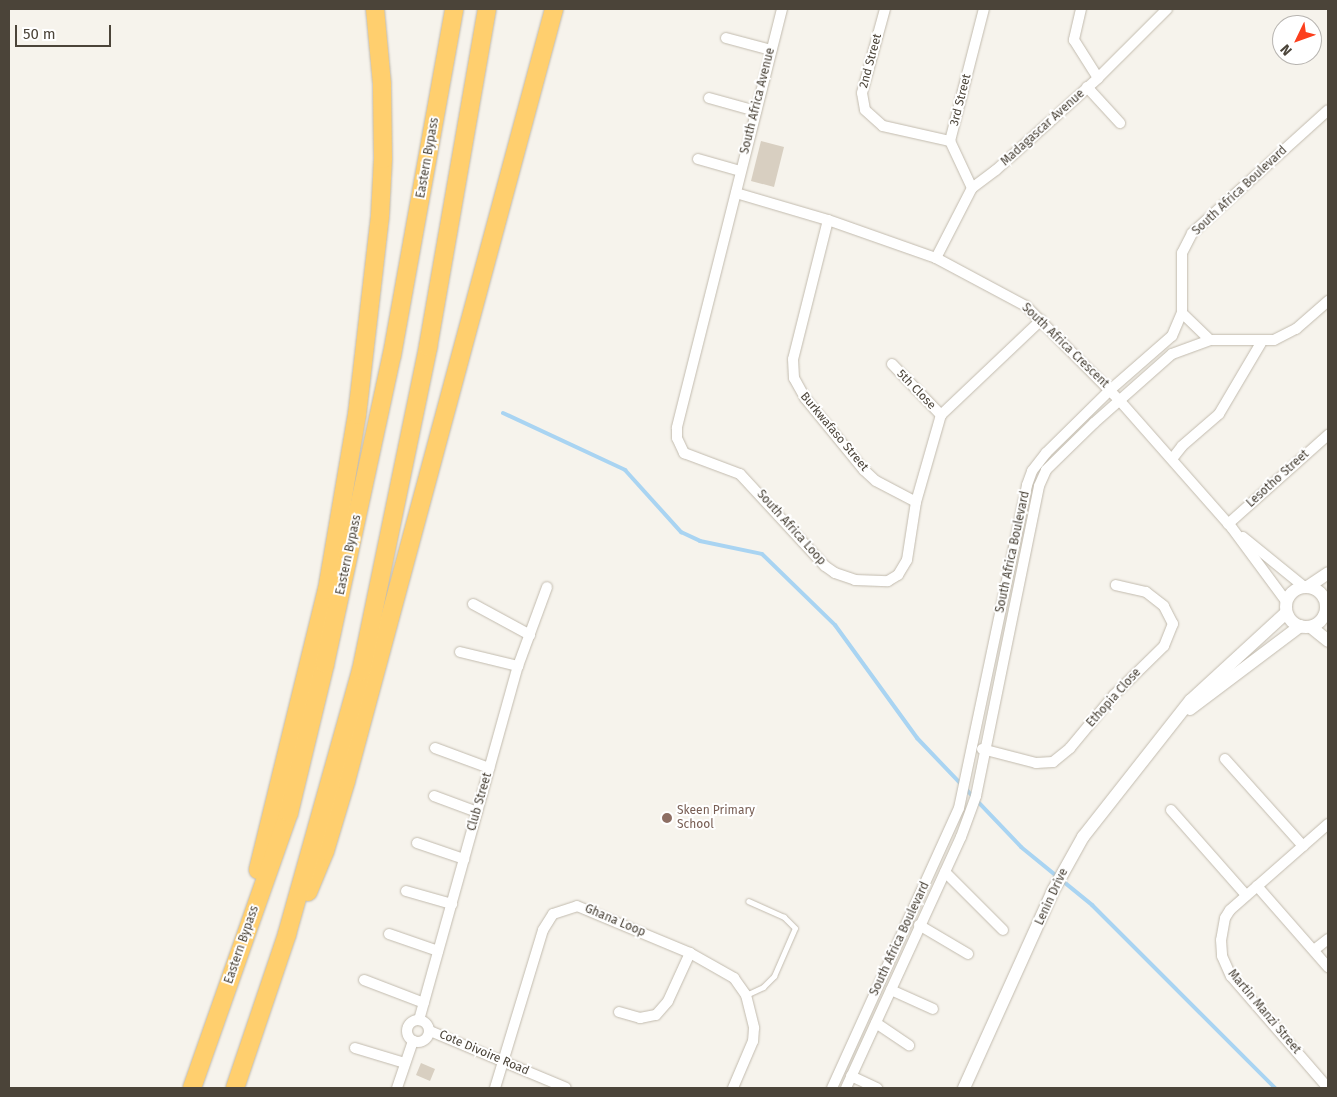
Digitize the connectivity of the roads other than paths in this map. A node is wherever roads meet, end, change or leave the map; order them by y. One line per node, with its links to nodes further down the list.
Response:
1 (375, 9): 78 (highway)
2 (454, 9): 78 (highway, Eastern Bypass)
3 (487, 9): 71 (highway)
4 (554, 9): 71 (highway)
5 (782, 9): 11 (street, South Africa Avenue)
6 (885, 9): 18 (street, 2nd Street)
7 (984, 9): 18 (street, 3rd Street)
8 (1081, 9): 12 (street)
9 (1167, 9): 12 (street, Madagascar Avenue)
10 (726, 38): 11 (street)
11 (771, 50): 15 (street, South Africa Avenue)
12 (1098, 78): 13 (street, Madagascar Avenue)
13 (1087, 87): 17 (street); 21 (street, Madagascar Avenue)
14 (709, 98): 15 (street)
15 (756, 110): 20 (street, South Africa Avenue)
16 (1328, 110): 26 (street, South Africa Boulevard)
17 (1120, 123)
18 (950, 141): 21 (street, 3rd Street)
19 (698, 159): 20 (street)
20 (740, 171): 22 (street, South Africa Avenue)
21 (972, 188): 24 (street, Madagascar Avenue)
22 (736, 193): 23 (street, South Africa Crescent); 36 (street, South Africa Loop)
23 (828, 220): 24 (street, South Africa Crescent); 36 (street, Burkwafaso Street)
24 (936, 258): 27 (street, South Africa Crescent)
25 (1328, 301): 29 (street, South Africa Boulevard)
26 (1182, 313): 28 (street); 31 (street, South Africa Boulevard)
27 (1041, 320): 31 (street, South Africa Crescent); 33 (street)
28 (1210, 340): 29 (street, South Africa Boulevard); 32 (street, South Africa Boulevard)
29 (1261, 342): 35 (street)
30 (892, 364): 33 (street, 5th Close)
31 (1110, 390): 32 (street, South Africa Crescent); 52 (street, South Africa Boulevard)
32 (1120, 400): 35 (street, South Africa Crescent); 53 (street, South Africa Boulevard)
33 (941, 415): 36 (street, South Africa Loop)
34 (1328, 435): 37 (street, Lesotho Street)
35 (1172, 459): 37 (street, South Africa Crescent)
36 (916, 502)
37 (1230, 526): 40 (street, South Africa Crescent); 43 (street, South Africa Crescent)
38 (1328, 573): 40 (street)
39 (1116, 585): 53 (street, Ethopia Close)
40 (1306, 586): 43 (street); 44 (street)
41 (547, 587): 46 (street, Club Street)
42 (473, 604): 46 (street)
43 (1286, 607): 45 (street); 50 (street)
44 (1327, 611): 45 (street)
45 (1306, 627): 47 (street); 50 (street)
46 (530, 635): 49 (street, Club Street)
47 (1328, 641)
48 (460, 652): 49 (street)
49 (518, 666): 55 (street, Club Street)
50 (1169, 724): 104 (street, Lenin Drive)
51 (435, 748): 55 (street)
52 (973, 749): 53 (street, Ethopia Close); 101 (street, South Africa Boulevard)
53 (987, 751): 63 (street, South Africa Boulevard)
54 (1225, 759): 61 (street)
55 (489, 768): 58 (street, Club Street)
56 (434, 796): 58 (street)
57 (1171, 810): 66 (street)
58 (477, 812): 62 (street, Club Street)
59 (1328, 824): 61 (street, Martin Manzi Street)
60 (417, 843): 62 (street)
61 (1303, 846): 64 (street, Martin Manzi Street)
62 (464, 859): 68 (street, Club Street)
63 (945, 872): 69 (street, South Africa Boulevard); 70 (street)
64 (1257, 886): 66 (street, Martin Manzi Street); 74 (street)
65 (406, 891): 68 (street)
66 (1246, 895): 105 (street, Martin Manzi Street)
67 (748, 901): 82 (lane)
68 (452, 904): 75 (street, Club Street)
69 (919, 925): 77 (street); 81 (street, South Africa Boulevard)
70 (1003, 930)
71 (287, 934): 96 (highway)
72 (389, 934): 75 (street)
73 (1328, 939): 74 (street)
74 (1314, 950): 79 (street)
75 (438, 951): 83 (street, Club Street)
76 (690, 953): 82 (street, Ghana Loop); 85 (street); 92 (street, Ghana Loop)
77 (968, 954)
78 (235, 963): 95 (highway, Eastern Bypass)
79 (1328, 967)
80 (364, 980): 83 (street)
81 (891, 990): 84 (street); 87 (street, South Africa Boulevard)
82 (746, 995): 100 (street, Ghana Loop)
83 (424, 1003): 86 (street, Club Street)
84 (932, 1009)
85 (619, 1012)
86 (419, 1020): 88 (street); 89 (street)
87 (876, 1023): 90 (street); 94 (street, South Africa Boulevard)
88 (430, 1031): 89 (street); 92 (street, Cote Divoire Road)
89 (413, 1041): 93 (street)
90 (909, 1045)
91 (355, 1048): 93 (street)
92 (504, 1061): 98 (street, Ghana Loop); 99 (street, Cote Divoire Road)
93 (405, 1063): 97 (street)
94 (852, 1076): 102 (street, South Africa Boulevard); 103 (street)
95 (192, 1088)
96 (235, 1088)
97 (397, 1088)
98 (495, 1088)
99 (566, 1088)
100 (732, 1088)
101 (832, 1088)
102 (846, 1088)
103 (876, 1088)
104 (964, 1088)
105 (1328, 1088)

